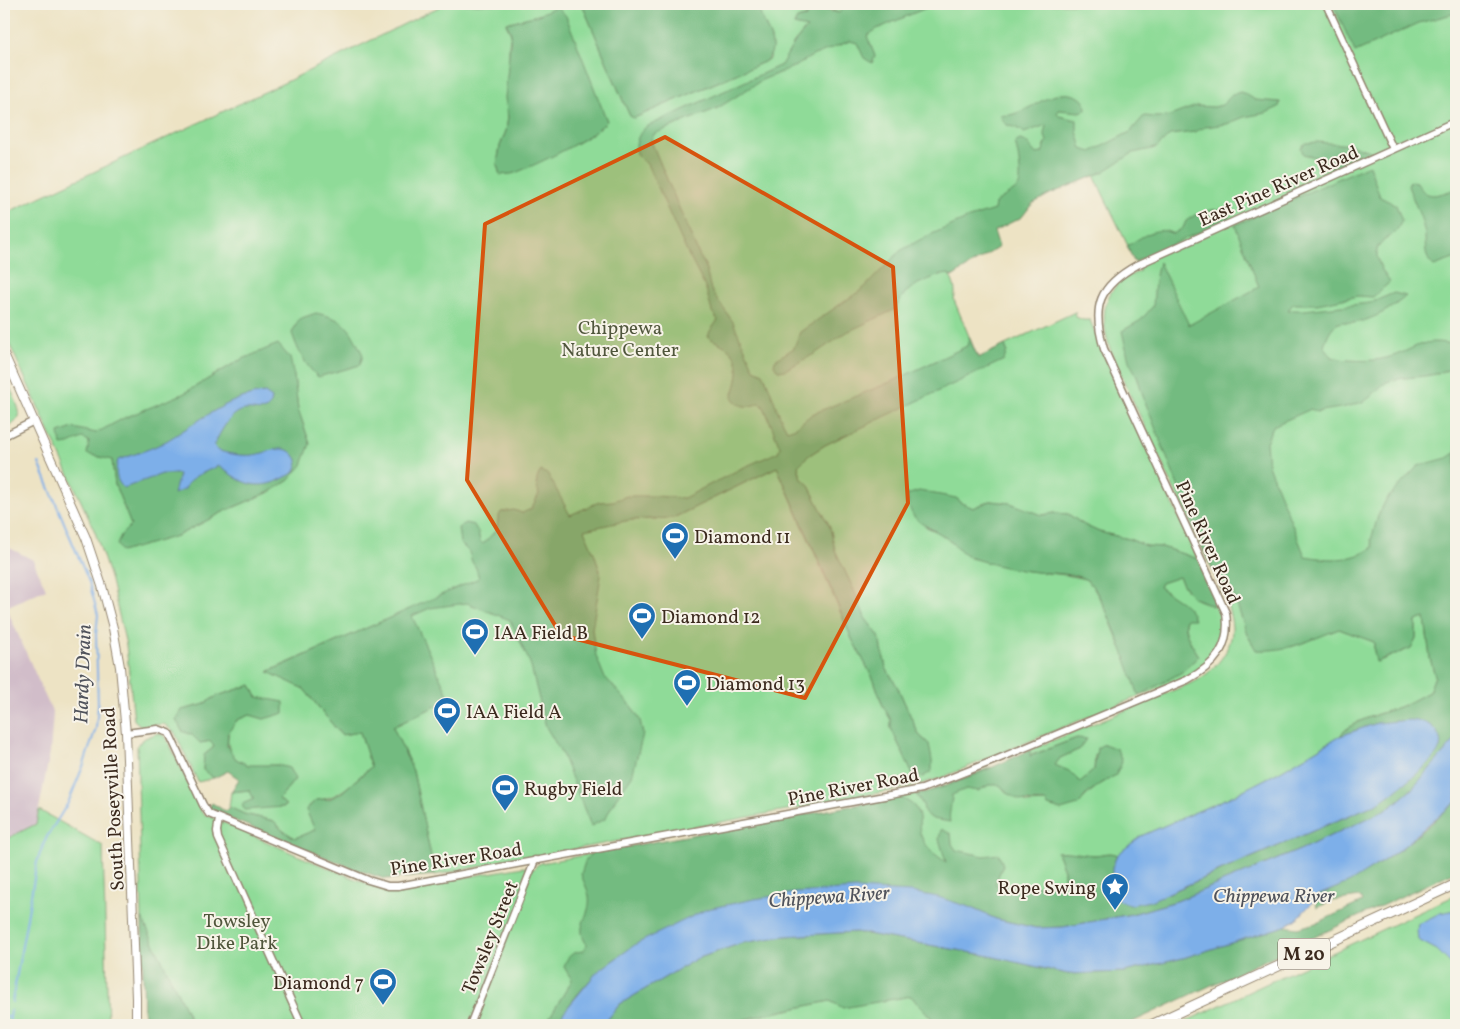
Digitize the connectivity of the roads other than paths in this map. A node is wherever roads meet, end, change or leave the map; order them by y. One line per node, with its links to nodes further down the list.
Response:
1 (1326, 4): 3 (street)
2 (1456, 121): 3 (street, East Pine River Road)
3 (1393, 149): 4 (street, East Pine River Road)
4 (1114, 280): 10 (street, Pine River Road)
5 (4, 354): 6 (main road, South Poseyville Road)
6 (34, 421): 7 (street); 8 (main road, South Poseyville Road)
7 (4, 436)
8 (126, 733): 9 (street, Pine River Road); 12 (main road, South Poseyville Road)
9 (219, 819): 10 (street, Pine River Road); 13 (street)
10 (535, 860): 14 (street, Towsley Street)
11 (1456, 884): 15 (highway, M 20)
12 (136, 1025)
13 (302, 1025)
14 (470, 1025)
15 (1152, 1025)

